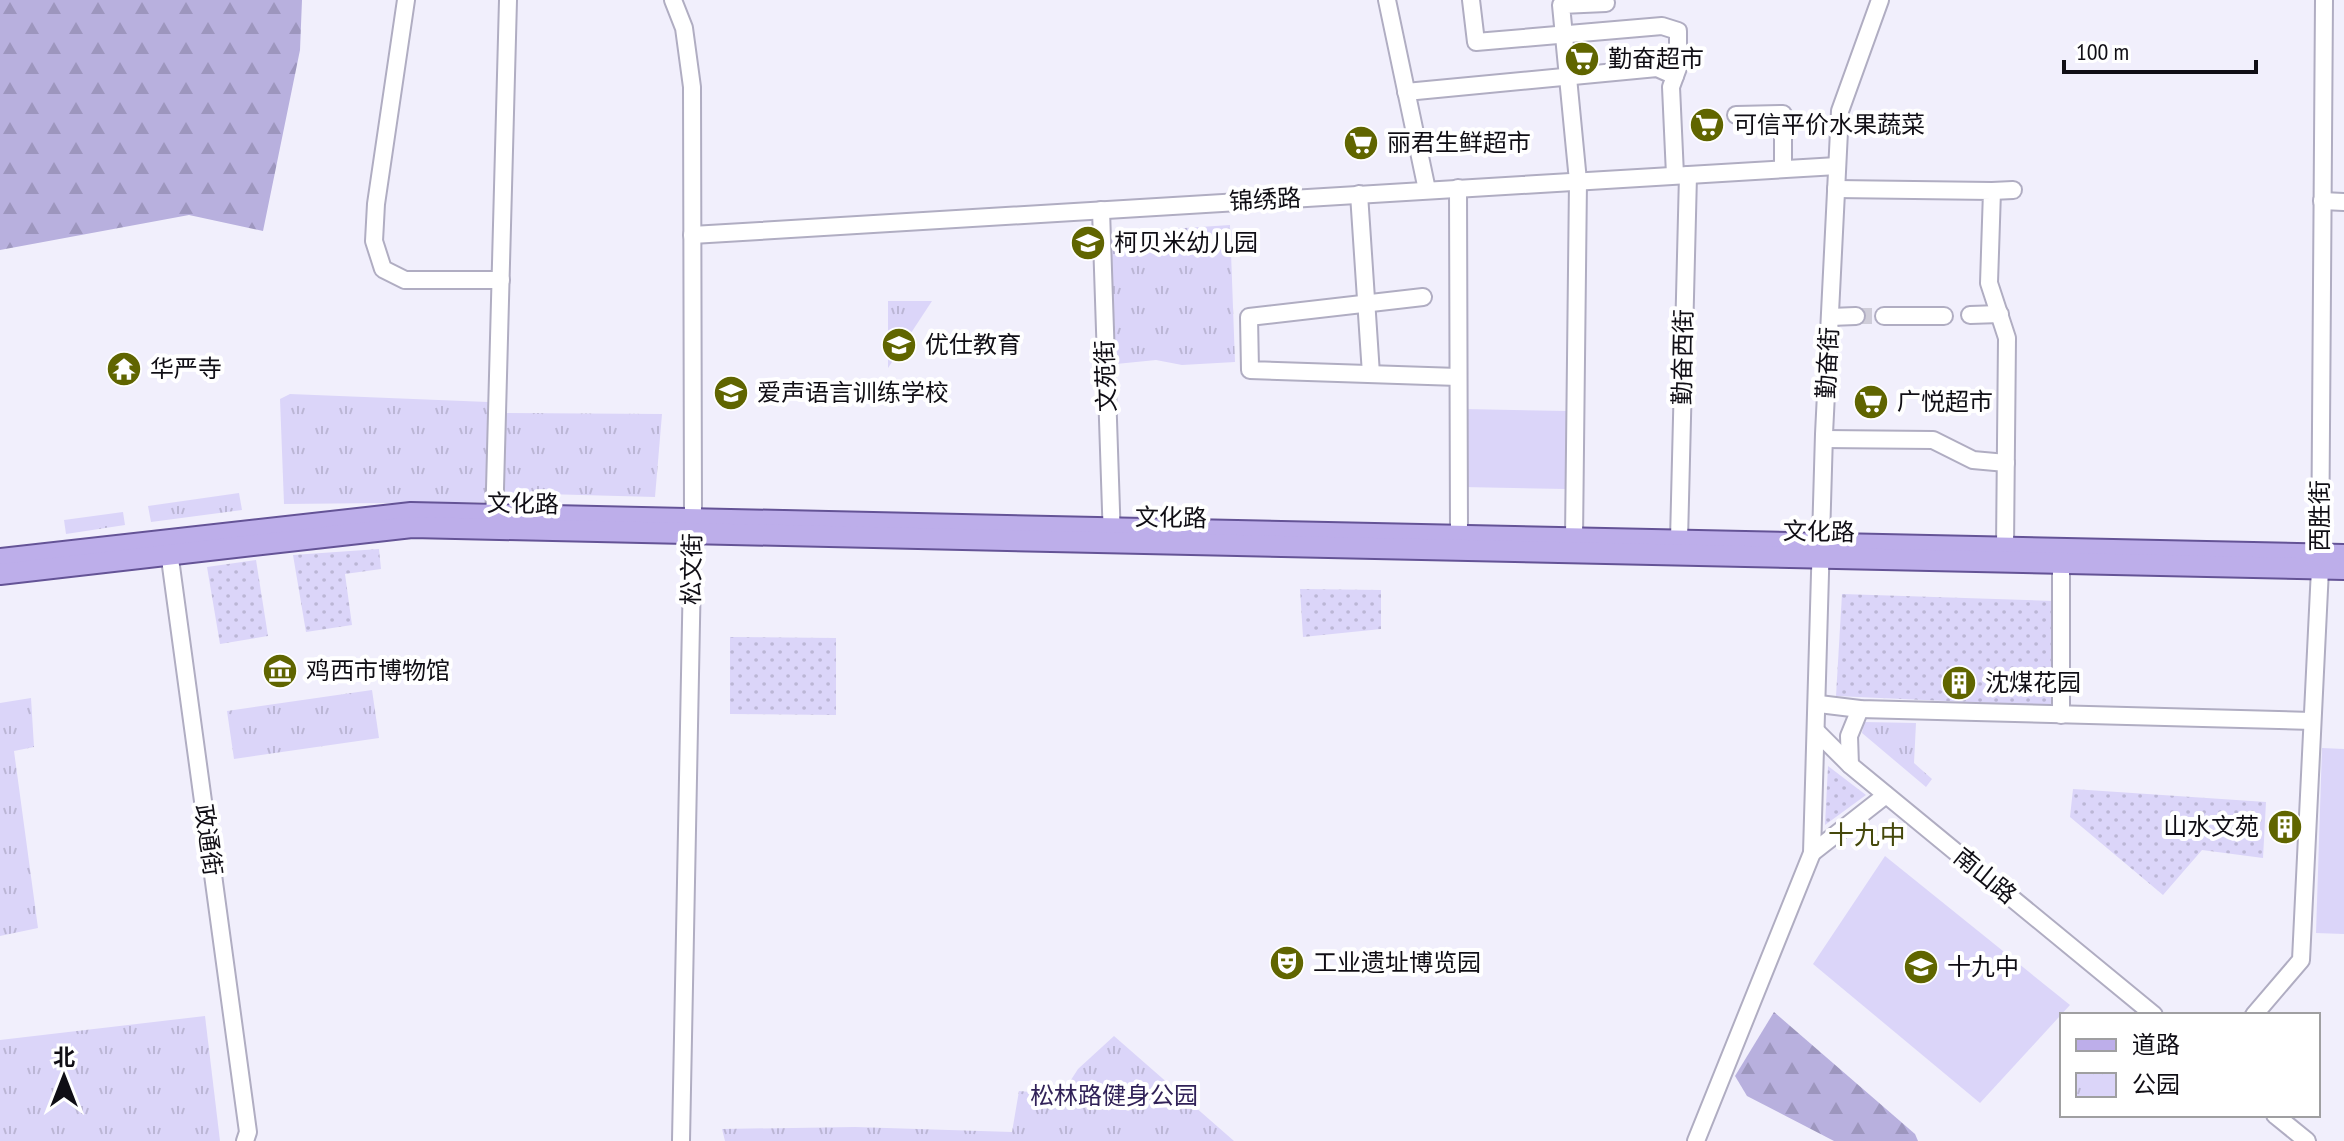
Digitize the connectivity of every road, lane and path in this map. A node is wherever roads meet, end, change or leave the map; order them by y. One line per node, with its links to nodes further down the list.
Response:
1 (406, 0): 28 (street)
2 (508, 0): 28 (street)
3 (673, 0): 27 (street, 松文街)
4 (1387, 0): 12 (street)
5 (1471, 0): 10 (street)
6 (1880, 0): 14 (street, 勤奋街)
7 (2324, 0): 24 (street, 西胜街)
8 (1557, 2): 9 (street); 10 (street)
9 (1606, 3)
10 (1562, 35): 11 (street, 勤奋西街); 17 (street)
11 (1675, 76): 12 (street); 16 (street, 勤奋西街)
12 (1406, 92): 20 (street)
13 (1736, 115): 15 (street)
14 (1837, 166): 15 (street, 锦绣路); 19 (street, 勤奋街)
15 (1783, 169): 16 (street, 锦绣路)
16 (1681, 175): 17 (street, 锦绣路); 46 (street, 勤奋西街)
17 (1578, 181): 18 (street, 锦绣路); 45 (street)
18 (1458, 188): 20 (street, 锦绣路); 38 (street)
19 (1836, 189): 22 (street); 36 (street, 勤奋街)
20 (1427, 190): 23 (street, 锦绣路)
21 (2013, 190): 22 (street)
22 (1992, 191): 31 (street)
23 (1359, 194): 26 (street, 锦绣路); 30 (street)
24 (2322, 201): 25 (street); 52 (street, 西胜街)
25 (2344, 202)
26 (1101, 210): 27 (street, 锦绣路); 43 (street, 文苑街)
27 (692, 235): 42 (street, 松文街)
28 (501, 280): 41 (street)
29 (1423, 297): 30 (street)
30 (1366, 304): 37 (street); 37 (street)
31 (2000, 314): 32 (street); 40 (street)
32 (1970, 315)
33 (1856, 316): 36 (street)
34 (1884, 316): 35 (street)
35 (1944, 316)
36 (1830, 317): 39 (street, 勤奋街)
37 (1371, 374): 38 (street)
38 (1458, 377): 44 (street)
39 (1824, 439): 40 (street); 49 (street, 勤奋街)
40 (2006, 463): 48 (street)
41 (494, 522): 42 (main road, 文化路); 47 (main road, 文化路)
42 (693, 526): 43 (main road, 文化路); 68 (street, 松文街)
43 (1112, 535): 44 (main road, 文化路); 49 (main road, 文化路)
44 (1459, 535): 45 (main road, 文化路)
45 (1574, 538): 46 (main road, 文化路)
46 (1679, 540): 49 (main road, 文化路)
47 (168, 546): 51 (main road, 文化路); 55 (main road, 文化路); 67 (street, 政通街)
48 (2005, 547): 49 (main road, 文化路); 52 (main road, 文化路)
49 (1822, 551): 53 (main road, 文化路); 56 (street, 勤奋街)
50 (2344, 555): 52 (main road, 文化路)
51 (0, 559)
52 (2320, 561): 53 (main road, 文化路); 54 (main road, 文化路); 59 (street, 西胜街)
53 (2061, 563): 58 (street)
54 (2344, 569)
55 (0, 574)
56 (1819, 704): 57 (street); 60 (street, 勤奋街)
57 (1860, 709): 58 (street); 61 (street)
58 (2061, 715): 59 (street)
59 (2312, 721): 65 (street, 西胜街)
60 (1818, 733): 61 (street, 南山路); 63 (street, 勤奋街)
61 (1850, 765): 62 (street, 南山路)
62 (1886, 795): 63 (street); 64 (street, 南山路)
63 (1812, 853): 69 (street)
64 (2152, 1013)
65 (2256, 1013)
66 (2277, 1117): 70 (street)
67 (251, 1138)
68 (681, 1141)
69 (1696, 1141)
70 (2307, 1141)

